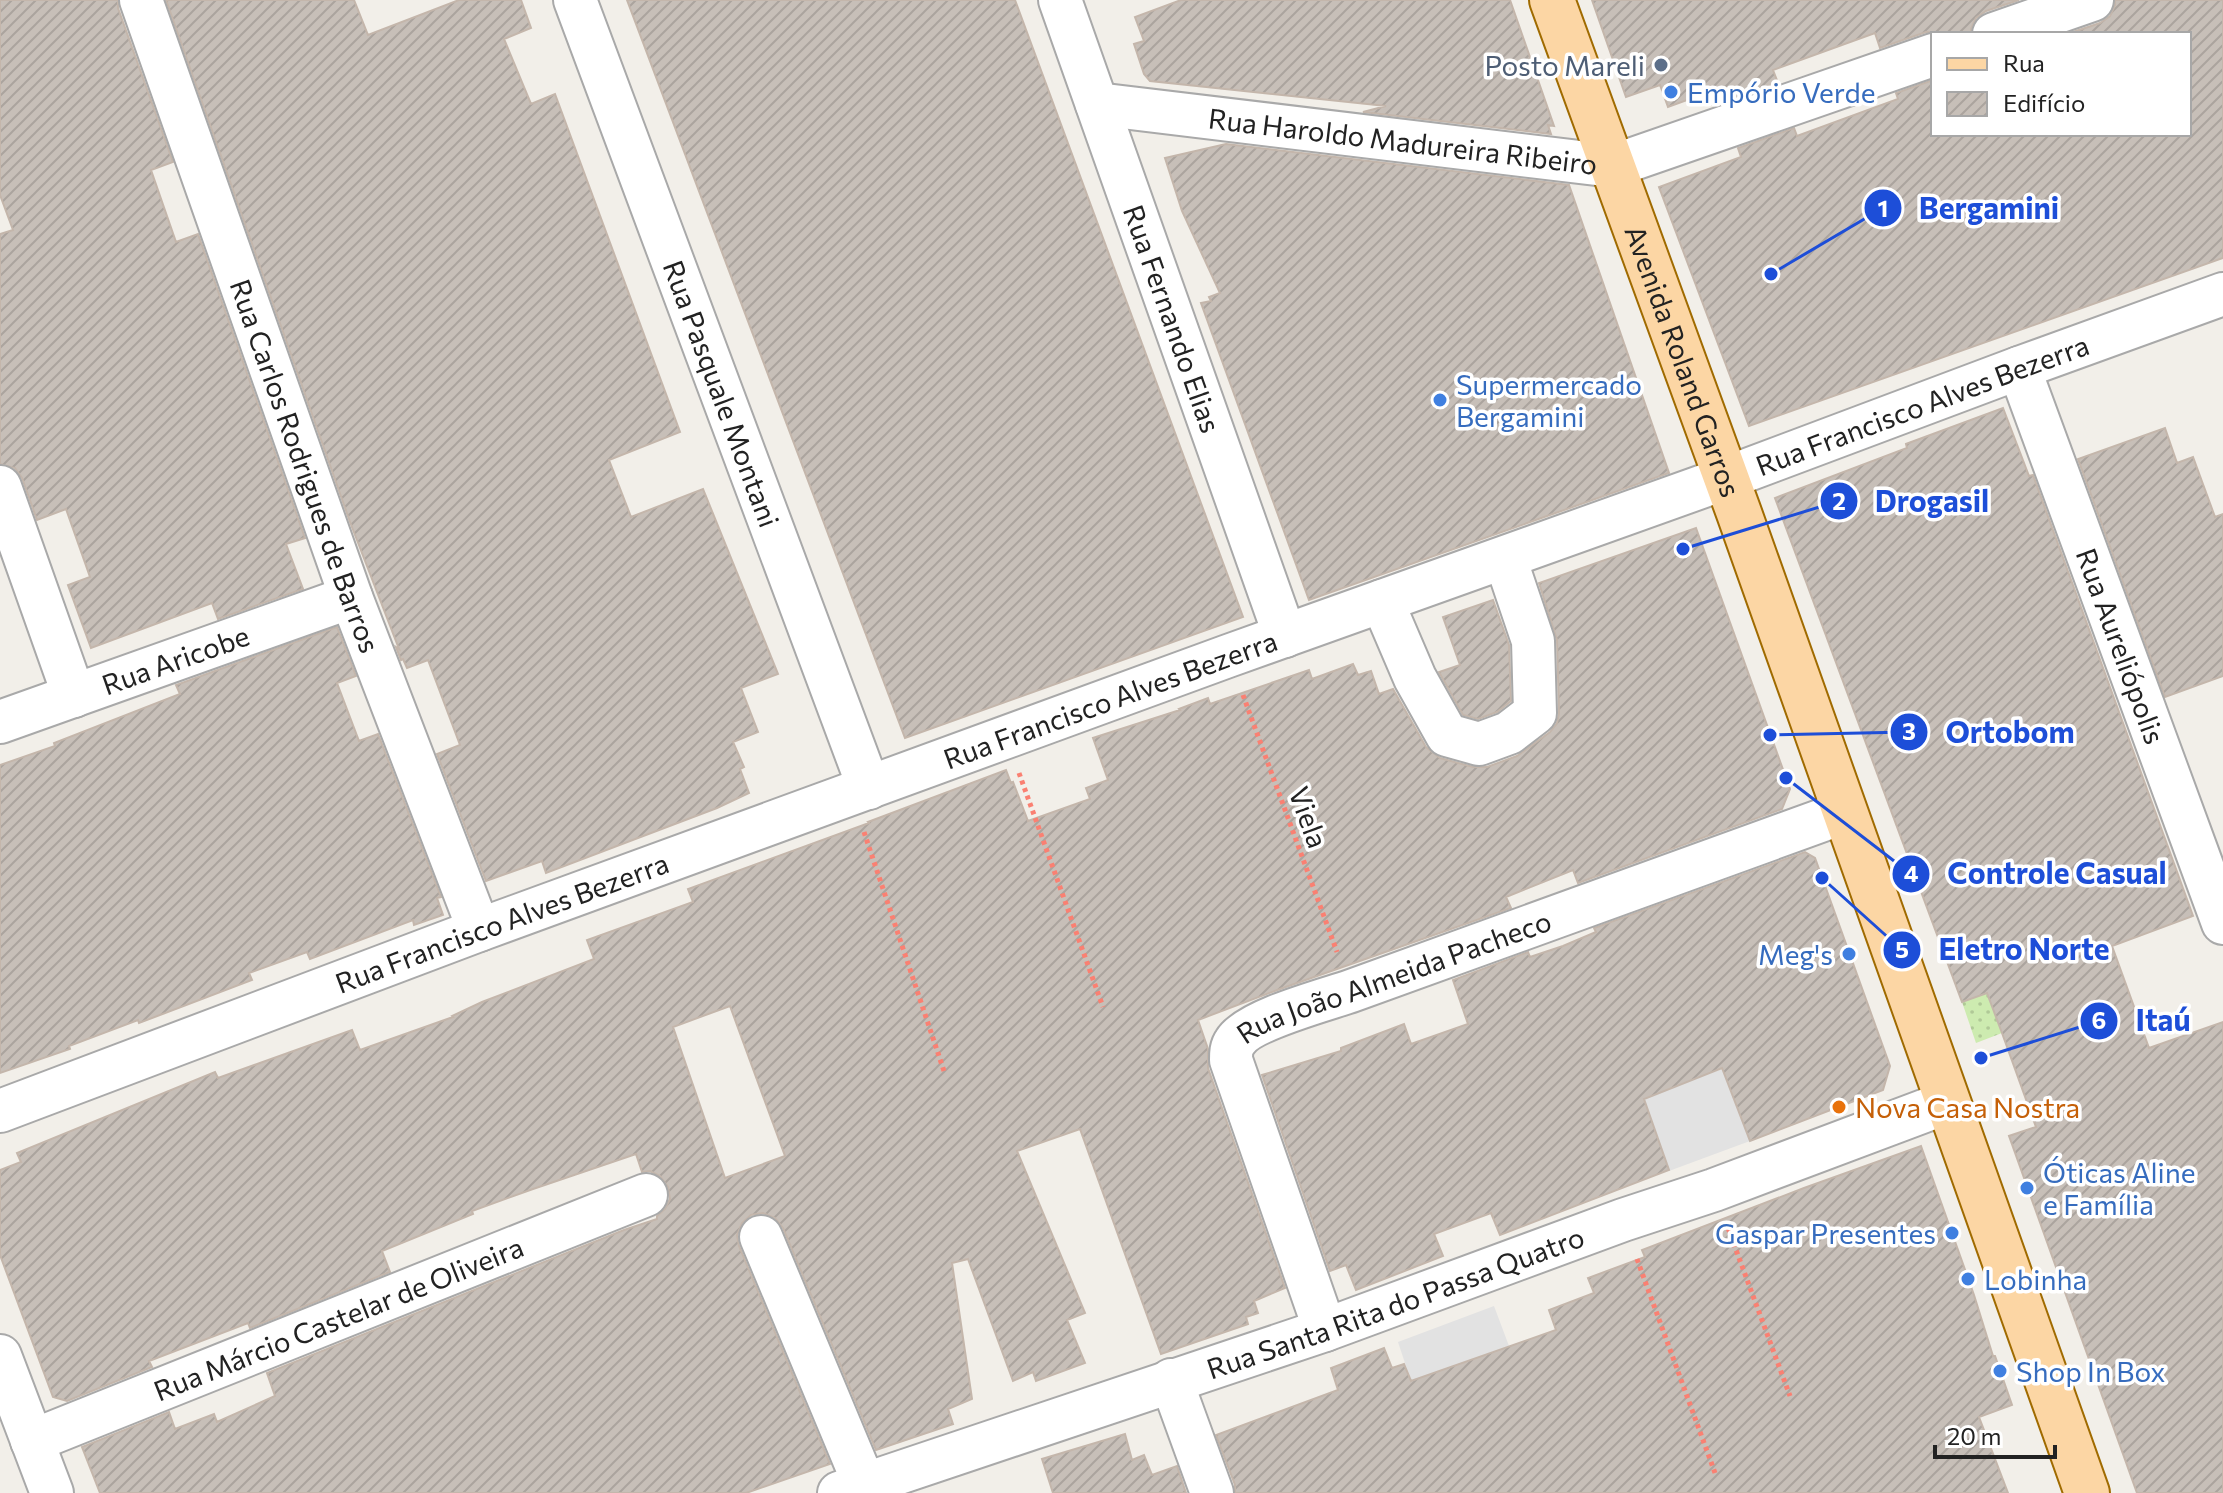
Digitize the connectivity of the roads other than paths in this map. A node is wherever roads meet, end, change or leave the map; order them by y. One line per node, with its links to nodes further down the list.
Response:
1 (141, 0): 15 (street, Rua Carlos Rodrigues de Barros)
2 (575, 0): 20 (street, Rua Pasquale Montani)
3 (1060, 0): 8 (street, Rua Fernando Elias)
4 (1552, 0): 9 (main road, Avenida Roland Garros)
5 (2092, 0): 6 (street)
6 (2000, 32)
7 (1931, 56): 9 (street, Rua Haroldo Madureira Ribeiro)
8 (1097, 104): 9 (street, Rua Haroldo Madureira Ribeiro); 17 (street, Rua Fernando Elias)
9 (1613, 166): 12 (main road, Avenida Roland Garros)
10 (2223, 294): 11 (street, Rua Francisco Alves Bezerra)
11 (2019, 368): 12 (street, Rua Francisco Alves Bezerra); 22 (street, Rua Aureliópolis)
12 (1726, 478): 14 (street, Rua Francisco Alves Bezerra); 21 (main road, Avenida Roland Garros)
13 (0, 487): 18 (street)
14 (1505, 558): 16 (street, Rua Francisco Alves Bezerra); 16 (street)
15 (351, 597): 18 (street, Rua Aricobe); 23 (street, Rua Carlos Rodrigues de Barros)
16 (1382, 601): 17 (street, Rua Francisco Alves Bezerra)
17 (1285, 636): 20 (street, Rua Francisco Alves Bezerra)
18 (74, 696): 19 (street, Rua Aricobe)
19 (0, 722)
20 (869, 788): 23 (street, Rua Francisco Alves Bezerra)
21 (1845, 812): 24 (main road, Avenida Roland Garros); 28 (street, Rua João Almeida Pacheco)
22 (2223, 923)
23 (479, 930): 25 (street, Rua Francisco Alves Bezerra)
24 (1948, 1102): 28 (street, Rua Santa Rita do Passa Quatro); 35 (main road, Avenida Roland Garros)
25 (0, 1111)
26 (646, 1195): 31 (street, Rua Márcio Castelar de Oliveira)
27 (761, 1237): 32 (street)
28 (1325, 1330): 30 (street, Rua Santa Rita do Passa Quatro)
29 (0, 1356): 31 (street)
30 (1171, 1380): 32 (street, Rua Santa Rita do Passa Quatro); 34 (street)
31 (32, 1441): 33 (street)
32 (857, 1490)
33 (52, 1493)
34 (1212, 1493)
35 (2087, 1493)

